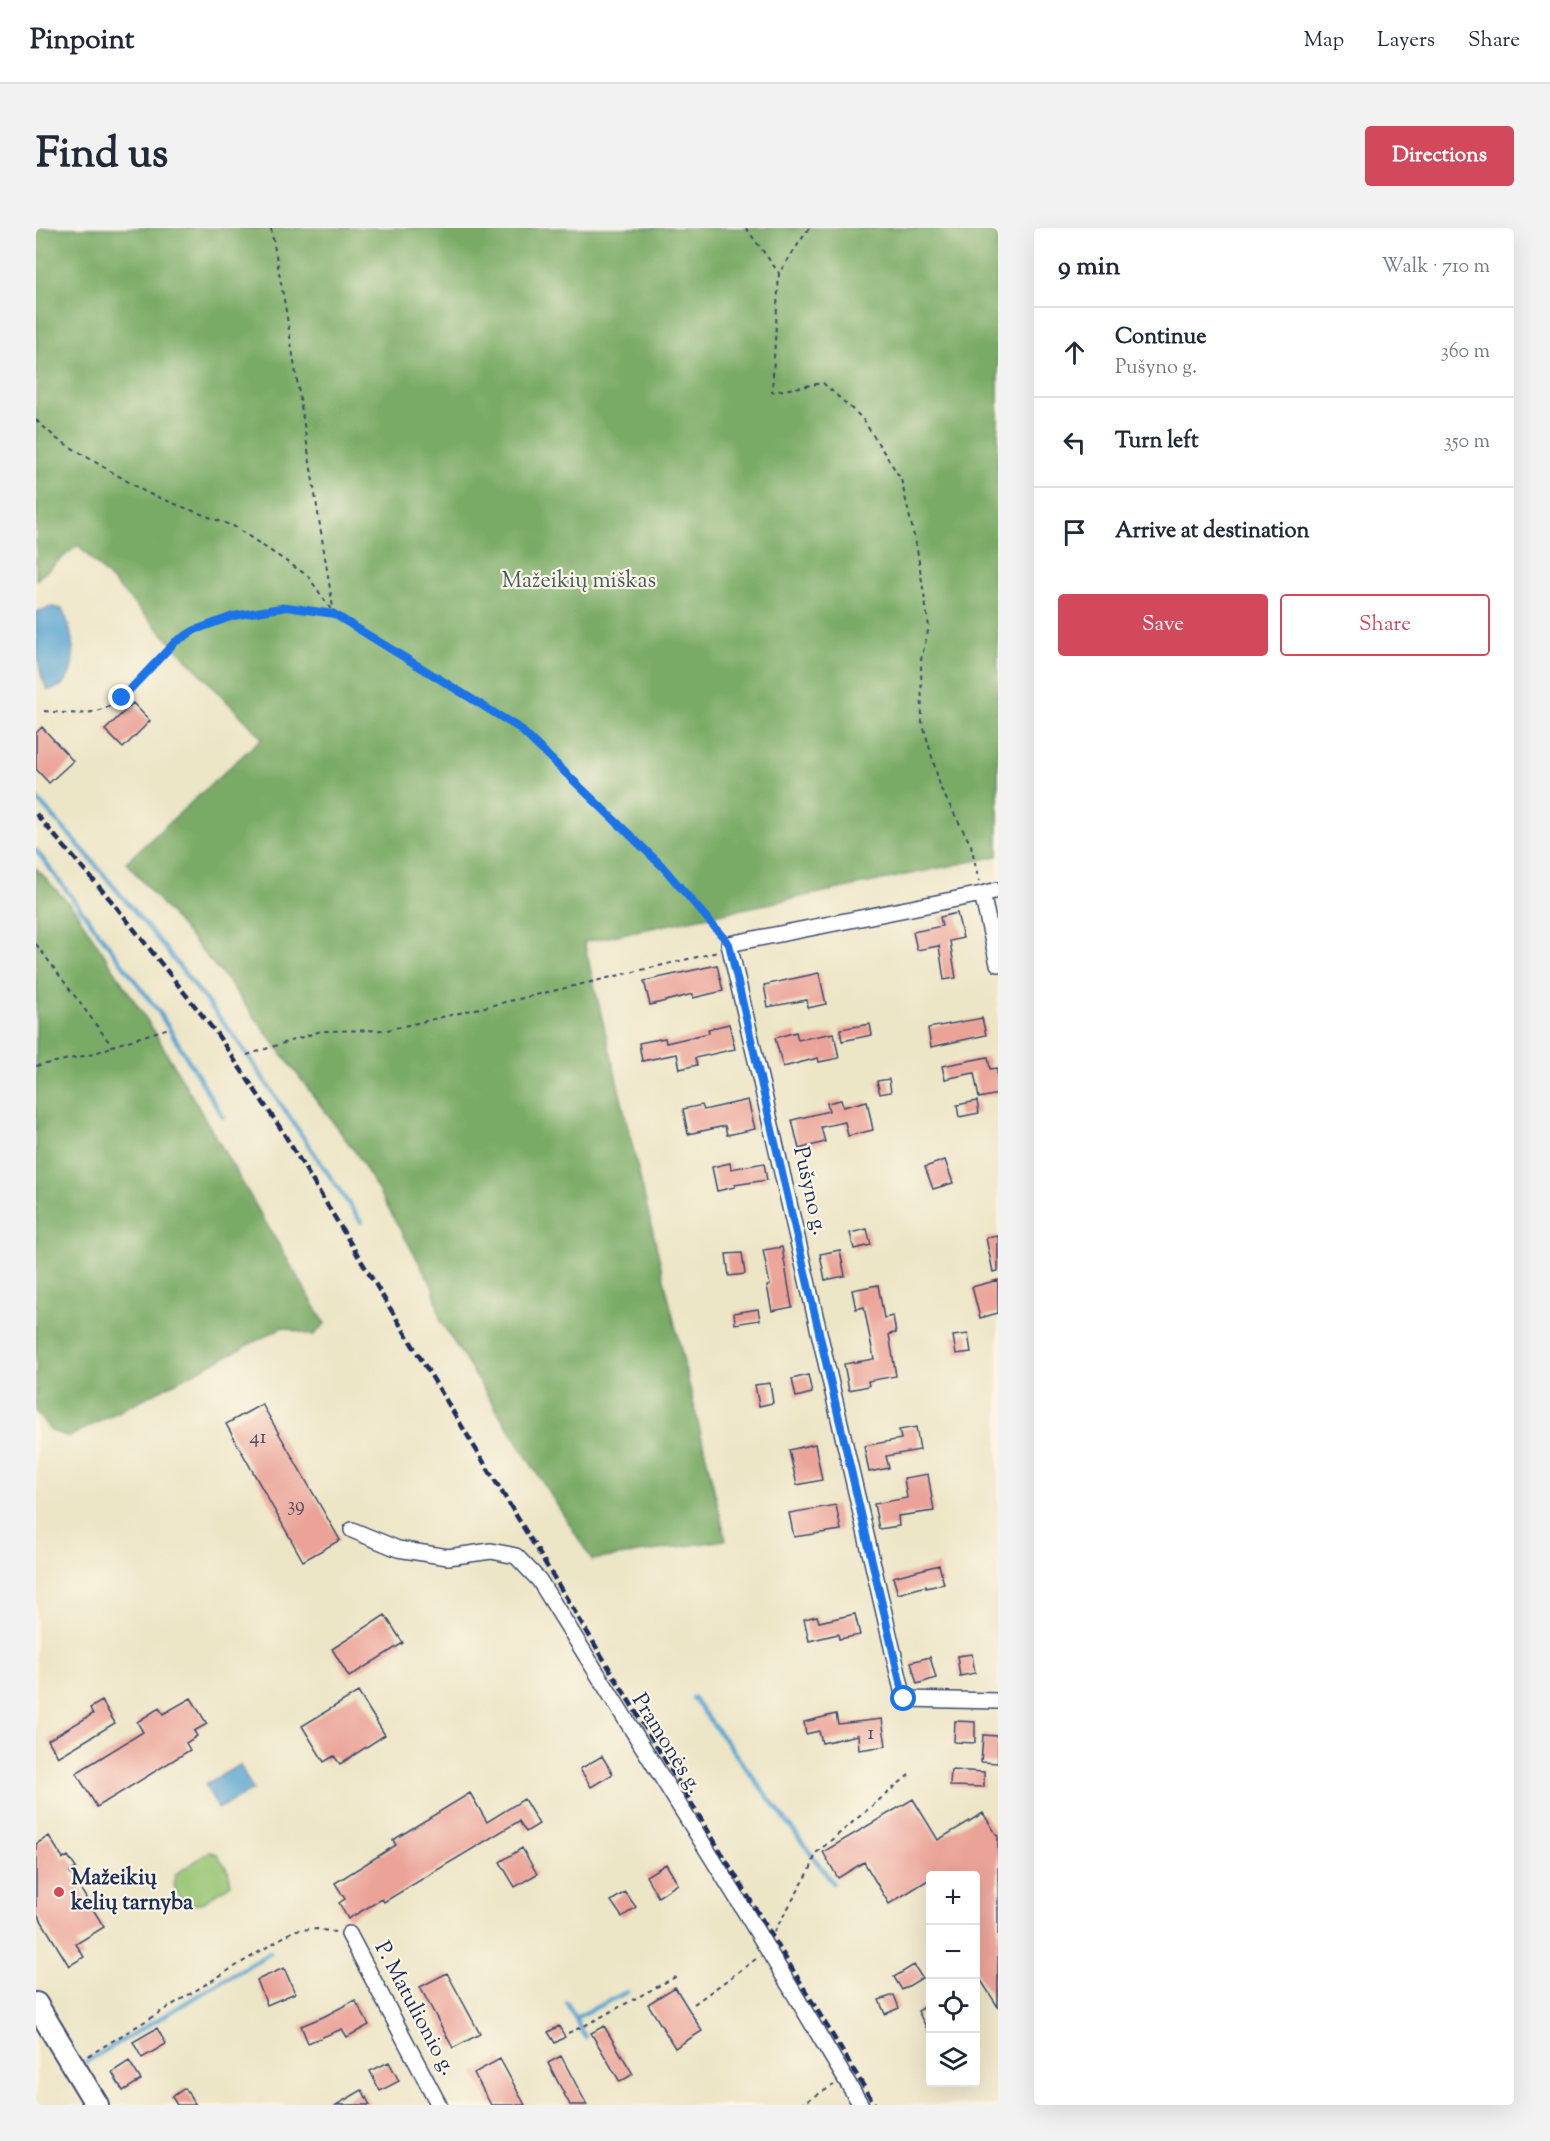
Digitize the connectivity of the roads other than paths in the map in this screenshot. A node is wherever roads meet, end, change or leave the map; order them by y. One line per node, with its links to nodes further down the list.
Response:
1 (998, 890): 2 (street)
2 (982, 894): 3 (street); 5 (street, Pušyno g.)
3 (998, 964)
4 (352, 1530): 10 (street, Pramonės g.)
5 (998, 1701)
6 (349, 1934): 9 (street, P. Matulionio g.)
7 (36, 2004): 8 (main road)
8 (97, 2105)
9 (439, 2105)
10 (861, 2105)

